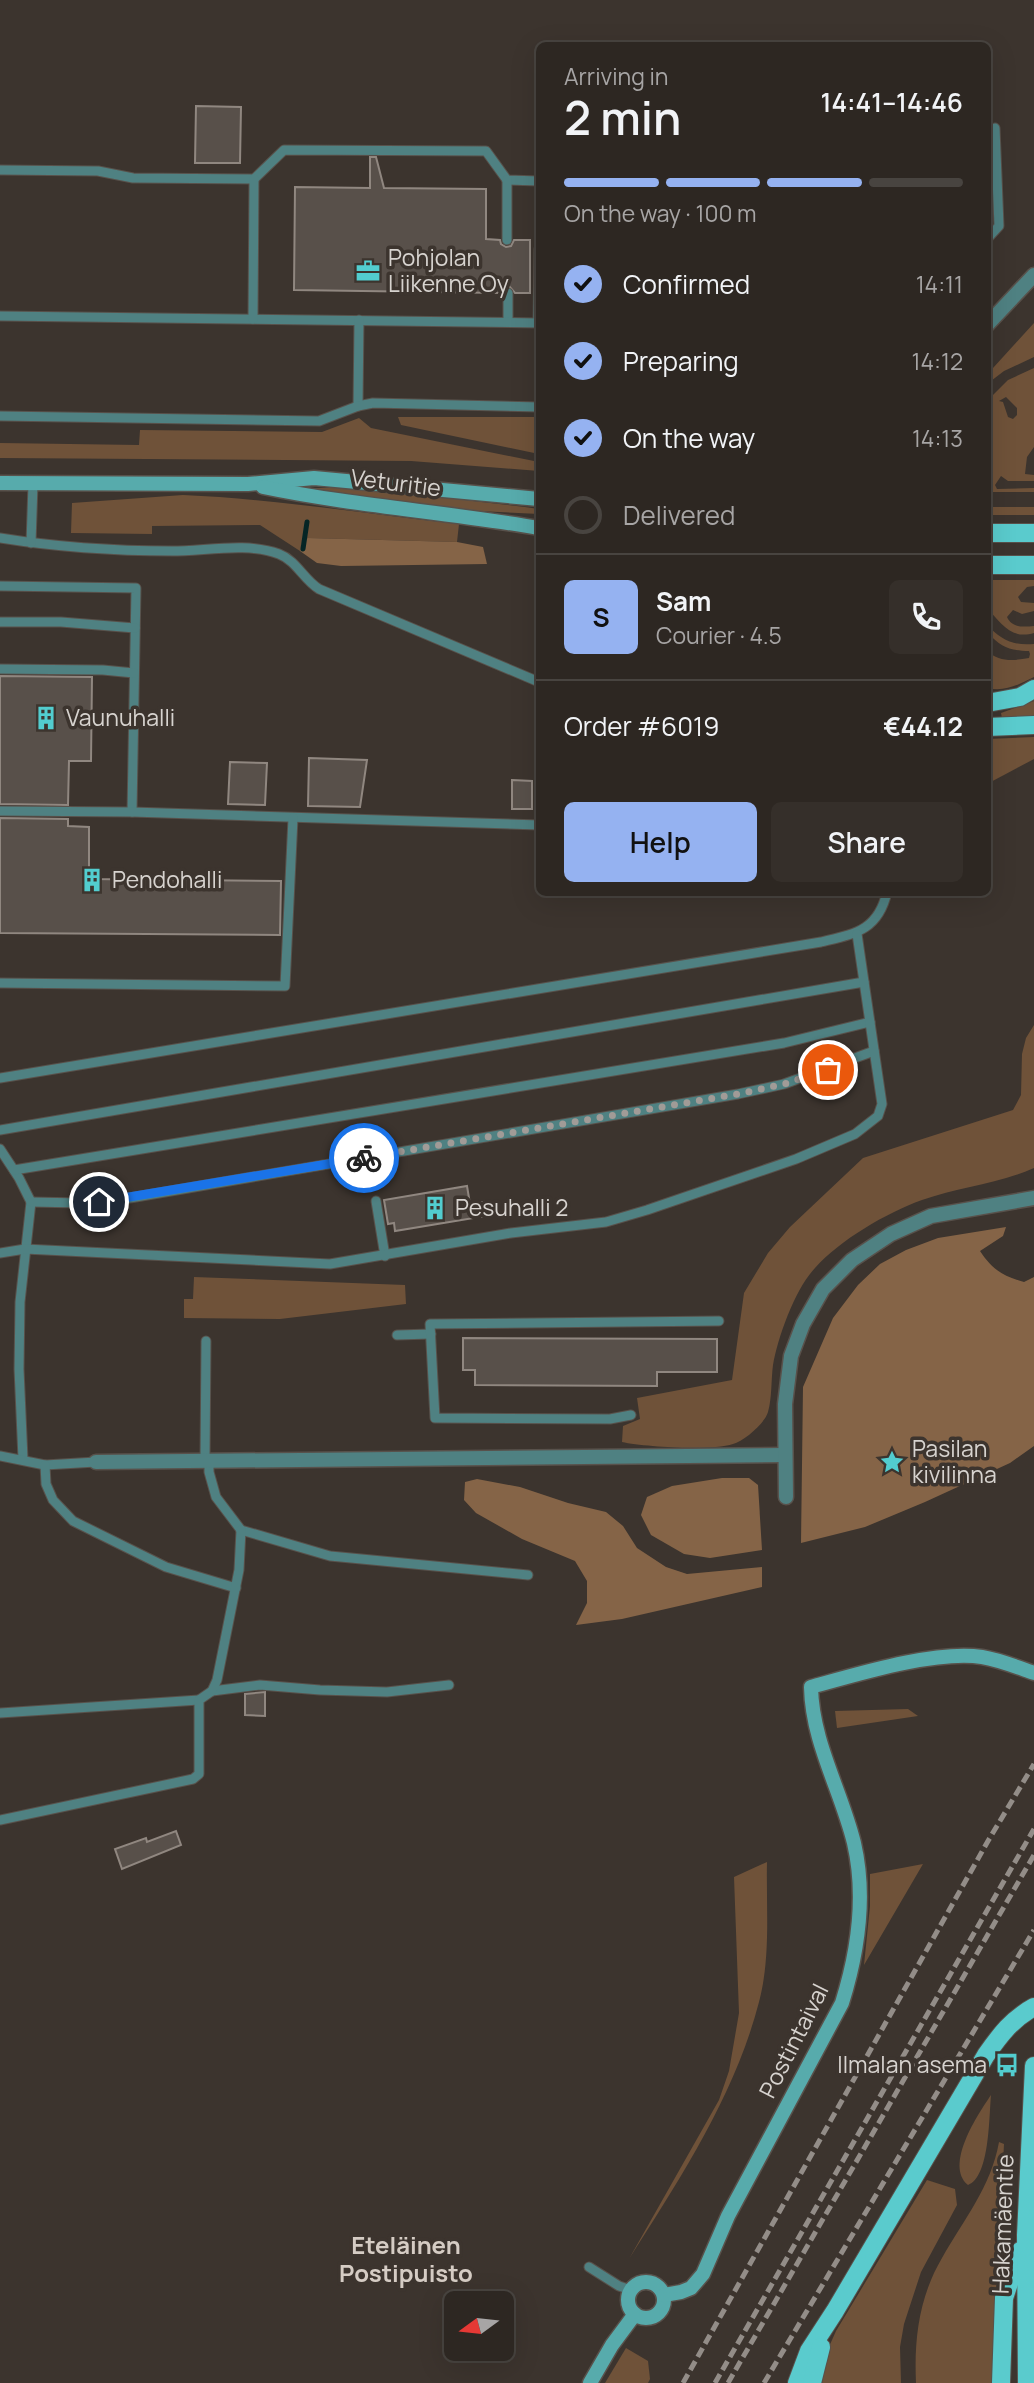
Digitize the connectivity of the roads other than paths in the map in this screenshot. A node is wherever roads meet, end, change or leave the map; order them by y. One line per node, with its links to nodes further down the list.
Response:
1 (995, 128): 6 (lane)
2 (0, 170): 3 (lane)
3 (254, 179): 4 (lane); 11 (lane)
4 (507, 180): 5 (lane); 7 (lane)
5 (536, 181)
6 (991, 235)
7 (508, 240)
8 (1034, 275): 13 (street)
9 (508, 293): 14 (lane)
10 (0, 316): 11 (lane)
11 (253, 319): 12 (lane)
12 (359, 320): 14 (lane); 16 (lane)
13 (991, 321)
14 (508, 323): 15 (lane)
15 (536, 323)
16 (358, 406): 17 (lane); 18 (lane)
17 (536, 407)
18 (0, 415)
19 (0, 483): 20 (street, Veturitie)
20 (33, 484): 21 (street, Veturitie); 27 (lane)
21 (248, 484): 22 (street, Veturitie); 23 (street, Veturitie)
22 (536, 499)
23 (536, 527)
24 (991, 533): 25 (main road)
25 (1034, 533)
26 (0, 538): 27 (lane)
27 (31, 543): 35 (lane)
28 (991, 565): 29 (main road)
29 (1034, 565)
30 (0, 586): 32 (lane)
31 (0, 622): 32 (lane)
32 (135, 628): 34 (lane)
33 (0, 669): 34 (lane)
34 (134, 673): 41 (lane)
35 (536, 681)
36 (1034, 689): 37 (main road)
37 (991, 702)
38 (1034, 725): 39 (main road)
39 (991, 727)
40 (0, 811): 41 (lane)
41 (132, 812): 42 (lane)
42 (293, 818): 43 (lane); 47 (lane)
43 (536, 825)
44 (886, 896): 45 (lane)
45 (858, 934): 46 (lane); 50 (lane)
46 (864, 982): 48 (lane); 51 (lane)
47 (0, 983)
48 (870, 1022): 49 (lane); 53 (lane)
49 (874, 1051): 56 (lane); 59 (lane)
50 (0, 1077)
51 (0, 1130)
52 (0, 1149): 53 (lane)
53 (14, 1170): 56 (lane)
54 (1034, 1198): 65 (street)
55 (376, 1201): 59 (lane)
56 (32, 1202): 57 (lane)
57 (25, 1249): 58 (lane); 59 (lane); 67 (lane)
58 (0, 1253)
59 (385, 1256)
60 (719, 1321): 61 (lane)
61 (431, 1334): 62 (lane); 64 (lane)
62 (397, 1335)
63 (206, 1341): 68 (lane)
64 (631, 1415)
65 (784, 1455): 68 (street); 71 (street)
66 (0, 1456): 67 (lane)
67 (23, 1459): 70 (lane)
68 (207, 1460): 69 (street); 72 (lane)
69 (96, 1462): 70 (lane)
70 (45, 1465): 74 (lane)
71 (786, 1497)
72 (241, 1530): 73 (lane); 74 (lane)
73 (528, 1575)
74 (236, 1588): 77 (lane)
75 (1034, 1673): 86 (street, Postintaival)
76 (449, 1685): 77 (lane)
77 (212, 1691): 78 (lane)
78 (199, 1700): 79 (lane); 80 (lane)
79 (0, 1713)
80 (0, 1820)
81 (1034, 2007): 87 (main road)
82 (1033, 2071): 83 (main road, Hakamäentie)
83 (1026, 2235): 92 (main road); 93 (main road, Hakamäentie)
84 (589, 2267): 85 (lane)
85 (631, 2290): 86 (street); 88 (street)
86 (664, 2295): 88 (street, Postintaival)
87 (835, 2311): 90 (main road); 91 (main road)
88 (635, 2314): 89 (street)
89 (590, 2383)
90 (797, 2383)
91 (812, 2383)
92 (1001, 2383)
93 (1027, 2383)

